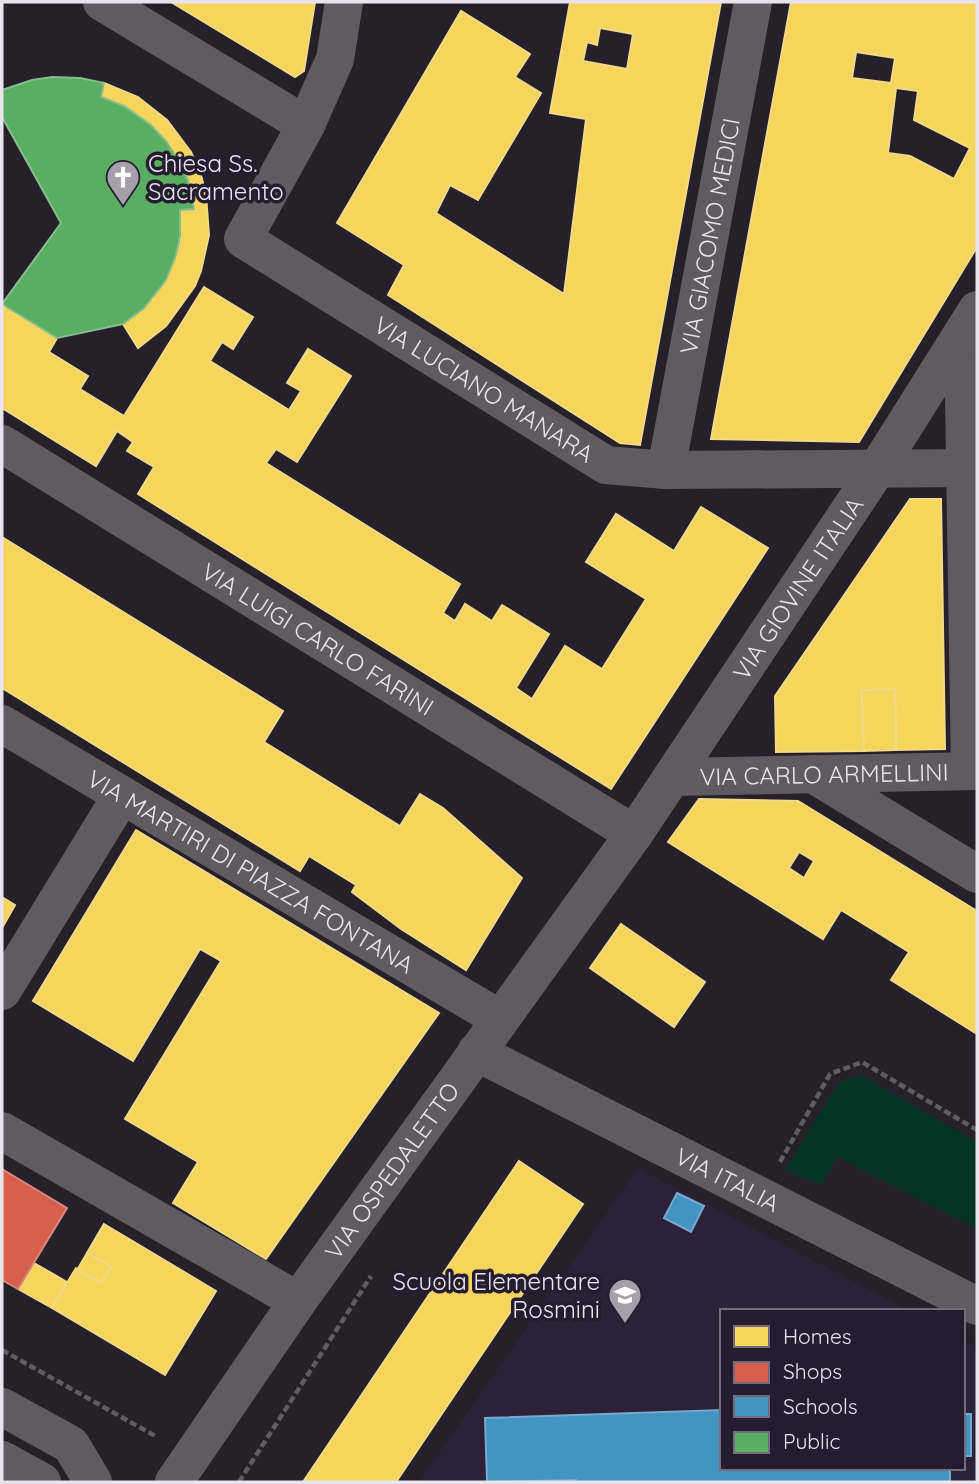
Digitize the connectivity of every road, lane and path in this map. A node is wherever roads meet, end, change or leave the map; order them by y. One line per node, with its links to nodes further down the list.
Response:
1 (102, 2): 4 (street)
2 (344, 2): 4 (street)
3 (753, 2): 9 (street, VIA GIACOMO MEDICI)
4 (306, 125): 9 (street, VIA LUCIANO MANARA)
5 (970, 322): 7 (street); 8 (street, VIA GIOVINE ITALIA)
6 (2, 444): 15 (street, VIA LUIGI CARLO FARINI)
7 (971, 468): 8 (street, VIA LUCIANO MANARA); 11 (street)
8 (877, 469): 9 (street, VIA LUCIANO MANARA); 13 (street, VIA GIOVINE ITALIA)
9 (666, 470)
10 (2, 724): 14 (street, VIA MARTIRI DI PIAZZA FONTANA)
11 (974, 771): 12 (street, VIA CARLO ARMELLINI)
12 (813, 774): 13 (street, VIA CARLO ARMELLINI); 16 (street)
13 (672, 777): 15 (street, VIA GIOVINE ITALIA)
14 (122, 795): 17 (street); 18 (street, VIA MARTIRI DI PIAZZA FONTANA)
15 (624, 849): 18 (street, VIA OSPEDALETTO)
16 (977, 874)
17 (2, 991)
18 (500, 1018): 19 (street, VIA OSPEDALETTO)
19 (476, 1052): 24 (street, VIA OSPEDALETTO); 25 (street, VIA ITALIA)
20 (977, 1130): 22 (path)
21 (2, 1131): 24 (street)
22 (778, 1166)
23 (372, 1274): 32 (path)
24 (298, 1301): 29 (street, VIA OSPEDALETTO)
25 (977, 1306)
26 (2, 1350): 29 (path)
27 (2, 1407): 31 (street)
28 (2, 1460): 30 (street)
29 (183, 1469)
30 (42, 1482)
31 (93, 1482)
32 (239, 1482)

